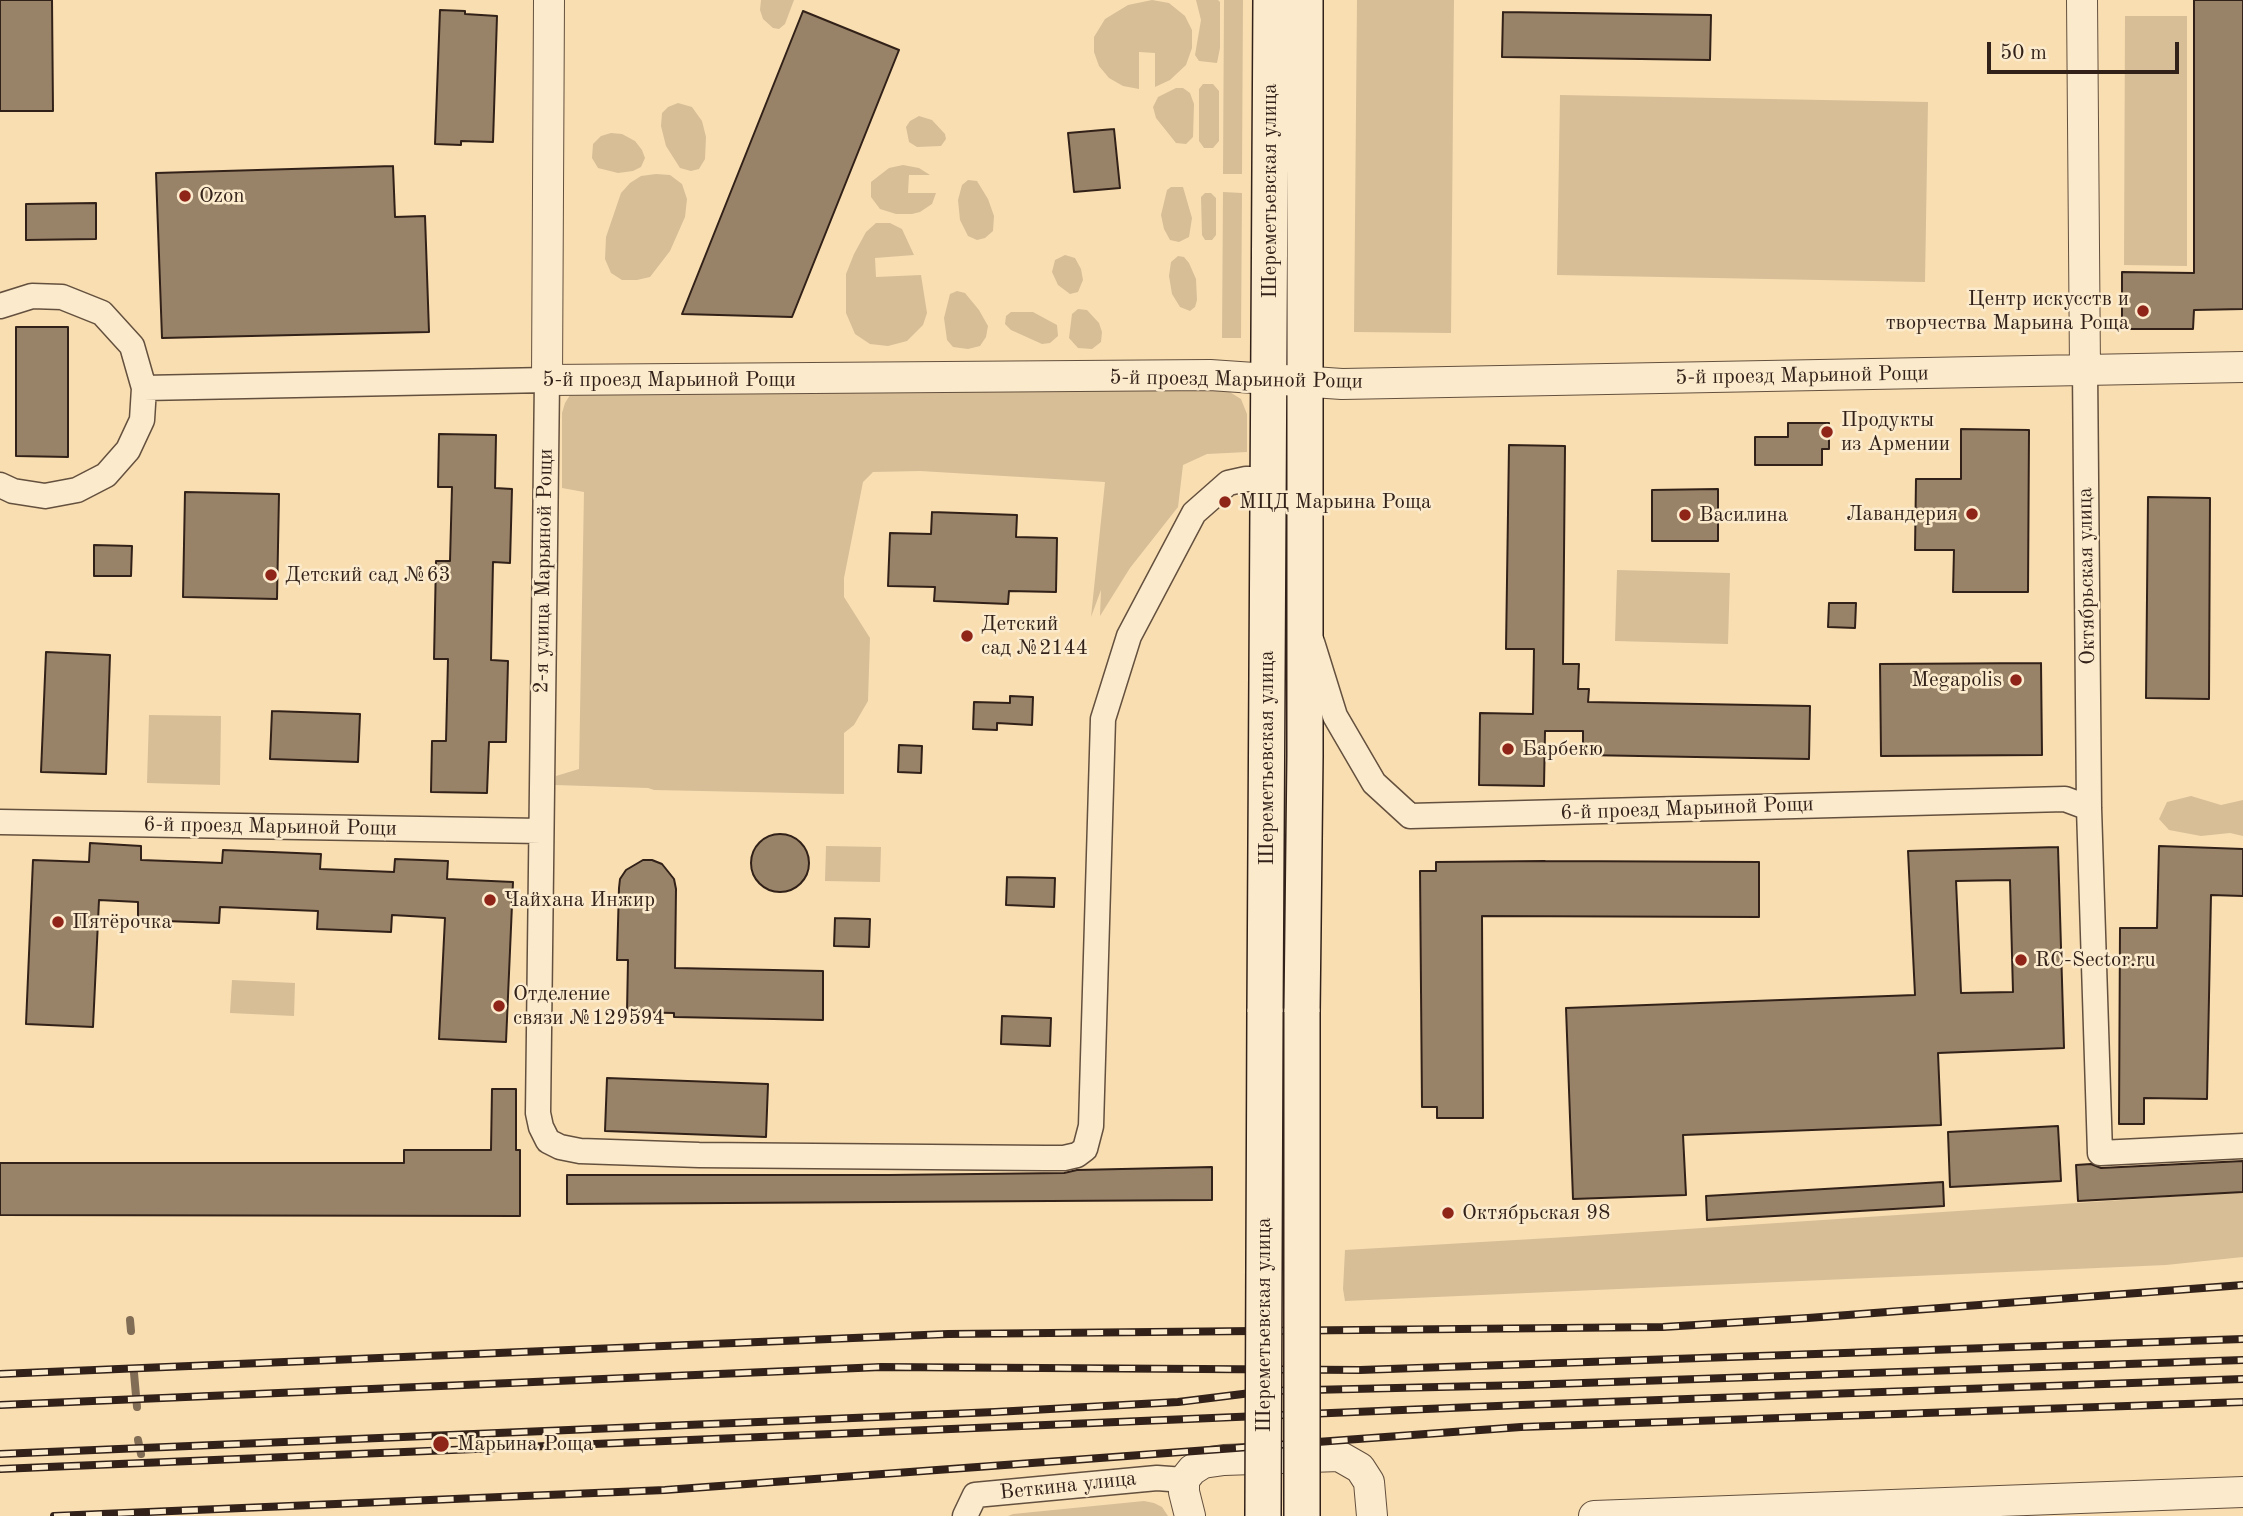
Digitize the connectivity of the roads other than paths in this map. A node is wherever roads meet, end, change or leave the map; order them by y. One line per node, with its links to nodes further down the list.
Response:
1 (549, 0): 8 (street, 2-я улица Марьиной Рощи)
2 (1271, 0): 9 (main road, Шереметьевская улица)
3 (1305, 0): 10 (main road, Шереметьевская улица)
4 (2082, 0): 7 (street, Октябрьская улица)
5 (0, 306): 11 (street)
6 (2243, 367): 7 (street, 5-й проезд Марьиной Рощи)
7 (2085, 369): 10 (street, 5-й проезд Марьиной Рощи); 15 (street, Октябрьская улица)
8 (547, 380): 9 (street, 5-й проезд Марьиной Рощи); 11 (street, 5-й проезд Марьиной Рощи); 17 (street, 2-я улица Марьиной Рощи)
9 (1269, 380): 10 (street, 5-й проезд Марьиной Рощи); 12 (main road, Шереметьевская улица)
10 (1305, 383): 14 (main road, Шереметьевская улица)
11 (144, 388): 13 (street)
12 (1268, 479): 17 (street, 2-я улица Марьиной Рощи); 23 (main road, Шереметьевская улица, bridge)
13 (0, 485)
14 (1305, 620): 15 (street, 6-й проезд Марьиной Рощи); 24 (main road, Шереметьевская улица, bridge)
15 (2089, 808): 18 (street, Октябрьская улица)
16 (0, 822): 17 (street, 6-й проезд Марьиной Рощи)
17 (541, 831)
18 (2243, 1146)
19 (1184, 1480): 21 (street, Веткина улица); 22 (street); 25 (street)
20 (2243, 1492): 26 (street)
21 (965, 1516)
22 (1190, 1516)
23 (1263, 1516)
24 (1303, 1516)
25 (1372, 1516)
26 (1594, 1516)

